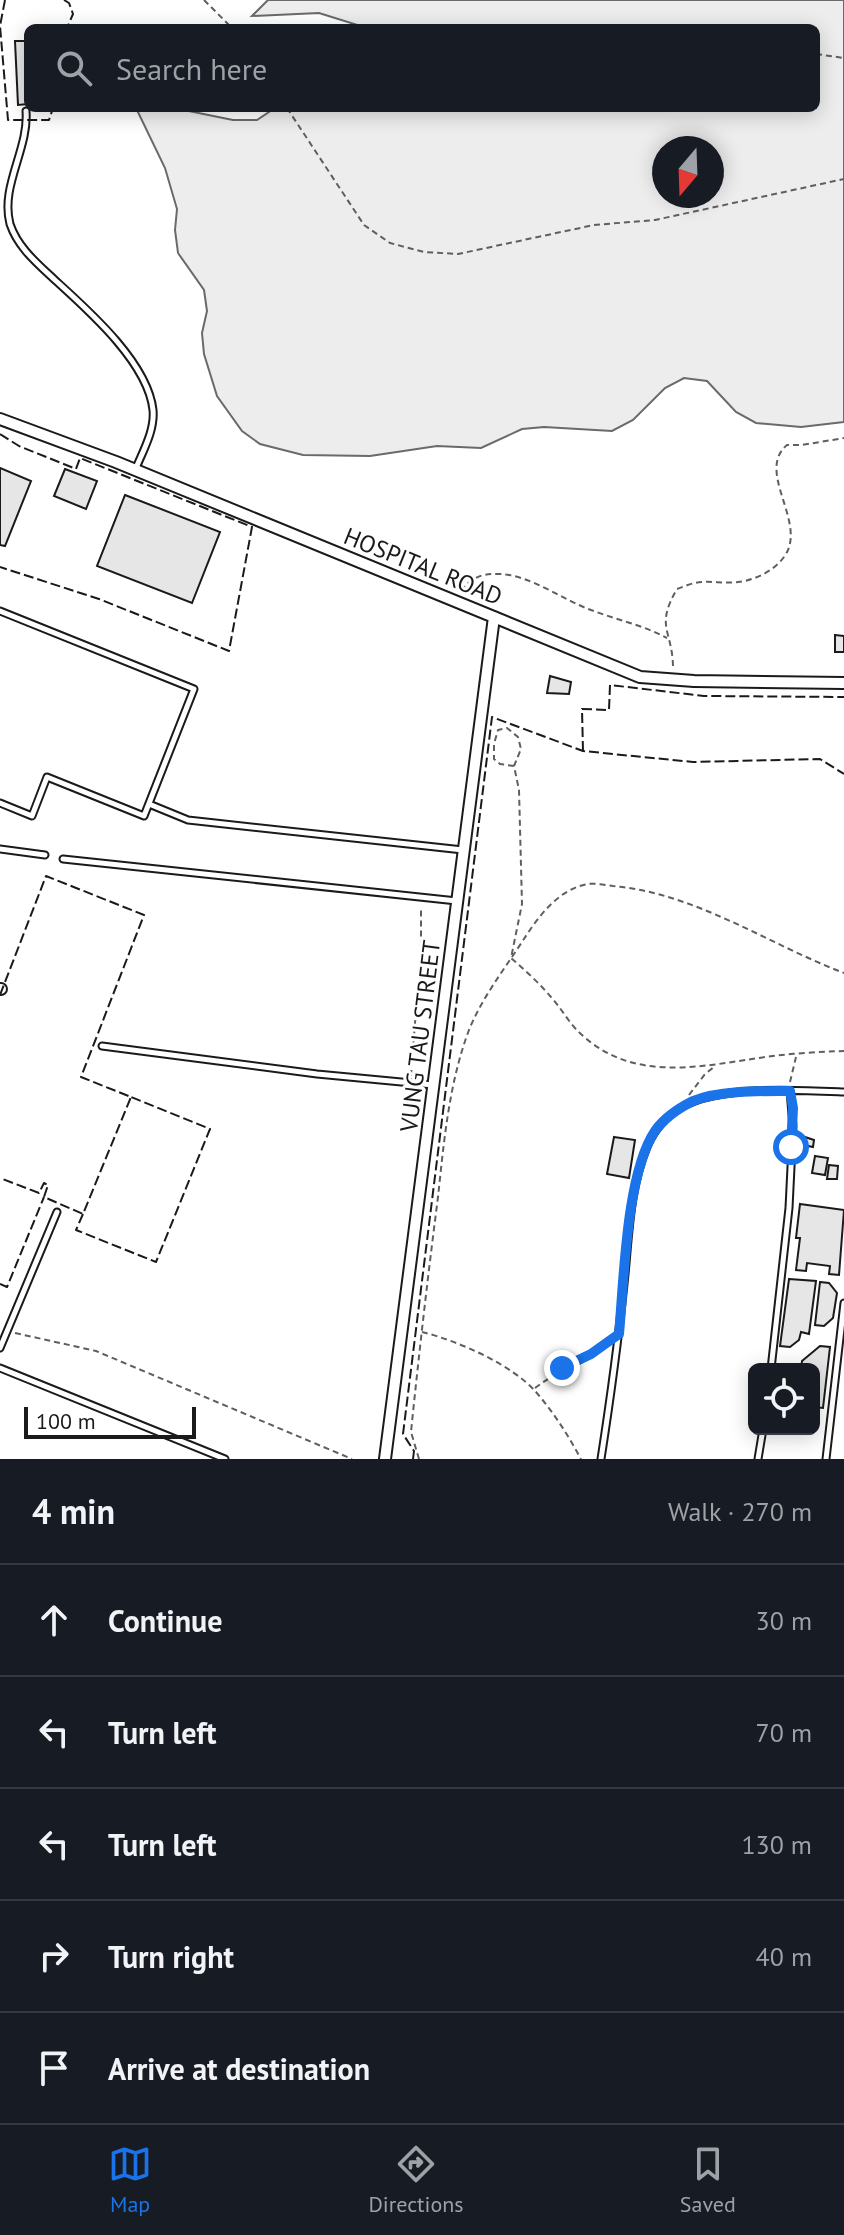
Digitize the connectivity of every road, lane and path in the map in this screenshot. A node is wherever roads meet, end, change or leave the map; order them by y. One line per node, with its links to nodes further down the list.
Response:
1 (204, 0): 2 (path)
2 (228, 24)
3 (820, 55): 4 (path)
4 (844, 58)
5 (26, 112): 10 (lane)
6 (290, 112): 7 (path)
7 (844, 179)
8 (0, 419): 10 (street, HOSPITAL ROAD)
9 (844, 438): 14 (path)
10 (135, 470): 11 (street, HOSPITAL ROAD)
11 (456, 602): 13 (street, HOSPITAL ROAD); 14 (path)
12 (0, 611): 19 (lane)
13 (494, 617): 15 (street, HOSPITAL ROAD); 21 (street, VUNG TAU STREET)
14 (668, 639): 15 (path)
15 (673, 681): 16 (street, HOSPITAL ROAD)
16 (844, 683)
17 (514, 766): 17 (path); 26 (path)
18 (0, 803): 19 (lane)
19 (149, 804): 21 (lane)
20 (0, 849): 22 (lane)
21 (464, 850): 25 (street, VUNG TAU STREET)
22 (45, 855)
23 (63, 859): 24 (lane)
24 (421, 898): 25 (lane); 32 (path)
25 (458, 901): 33 (street, VUNG TAU STREET)
26 (511, 958): 27 (path); 31 (path); 40 (path)
27 (844, 973)
28 (102, 1046): 32 (lane)
29 (844, 1051): 30 (path)
30 (797, 1056): 31 (path); 34 (path)
31 (717, 1065): 36 (path)
32 (411, 1083): 33 (lane)
33 (434, 1085): 50 (street, VUNG TAU STREET)
34 (790, 1091): 35 (lane); 36 (lane); 44 (lane)
35 (844, 1092)
36 (683, 1107): 41 (lane)
37 (57, 1212): 39 (lane)
38 (844, 1303): 55 (lane)
39 (6, 1331): 42 (lane); 49 (path)
40 (421, 1332): 46 (path); 51 (path)
41 (619, 1334): 46 (path); 53 (lane)
42 (2, 1338): 43 (lane)
43 (0, 1348)
44 (772, 1363)
45 (0, 1368): 48 (lane)
46 (534, 1389): 52 (path)
47 (762, 1435): 54 (lane)
48 (225, 1459)
49 (352, 1459)
50 (385, 1459)
51 (419, 1459)
52 (581, 1459)
53 (601, 1459)
54 (758, 1459)
55 (826, 1459)

